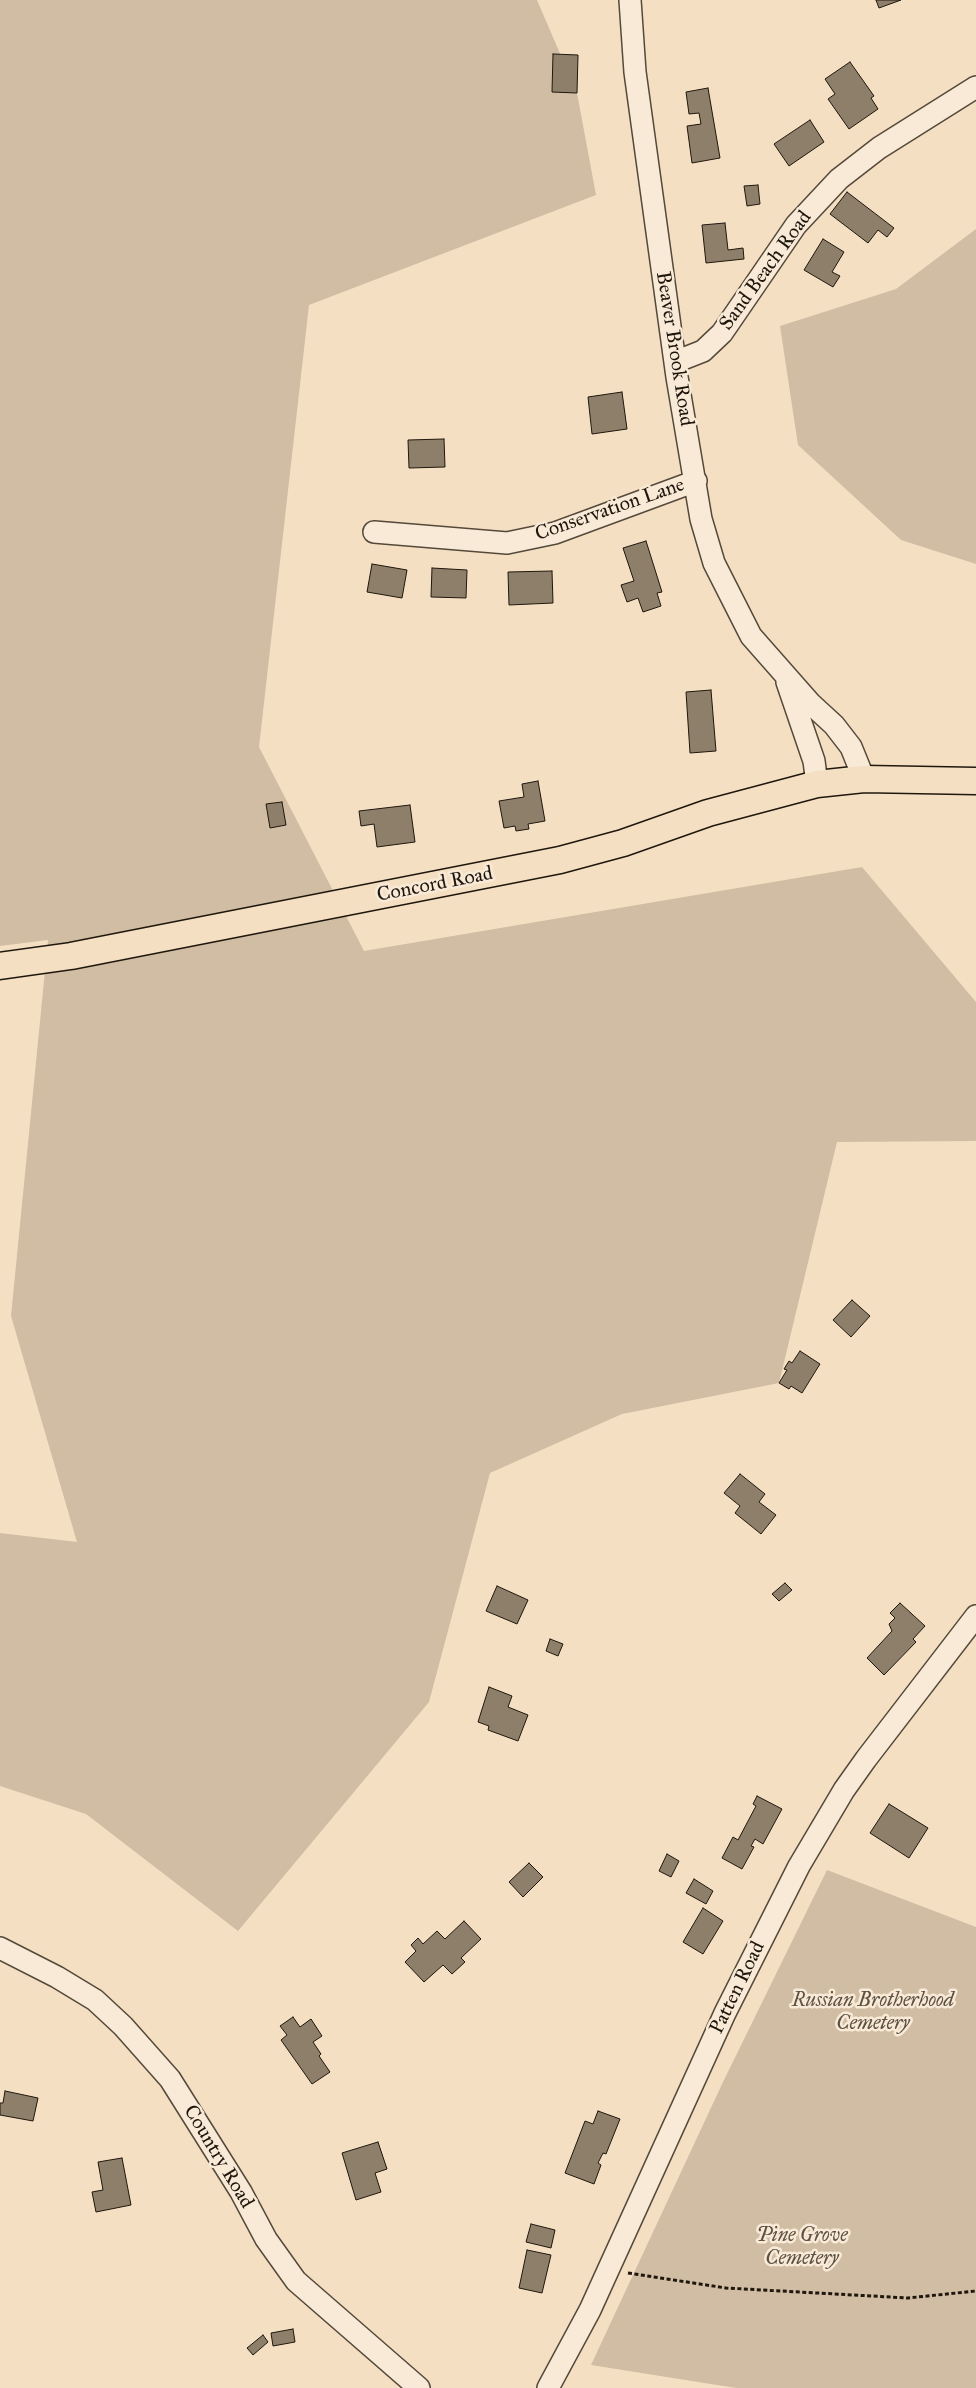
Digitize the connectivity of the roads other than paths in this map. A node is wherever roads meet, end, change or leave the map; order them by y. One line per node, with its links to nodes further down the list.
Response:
1 (630, 0): 3 (street, Beaver Brook Road)
2 (976, 87): 3 (street, Sand Beach Road)
3 (675, 362): 4 (street, Beaver Brook Road)
4 (696, 481): 5 (street, Conservation Lane); 6 (street, Beaver Brook Road)
5 (374, 532)
6 (785, 675): 7 (street, Beaver Brook Road); 9 (street, Beaver Brook Road)
7 (864, 779): 8 (main road, Concord Road); 9 (main road, Concord Road)
8 (976, 781)
9 (818, 784): 10 (main road, Concord Road)
10 (0, 966)
11 (976, 1616): 14 (street, Patten Road)
12 (0, 1948): 13 (street, Country Road)
13 (419, 2388)
14 (548, 2388)

